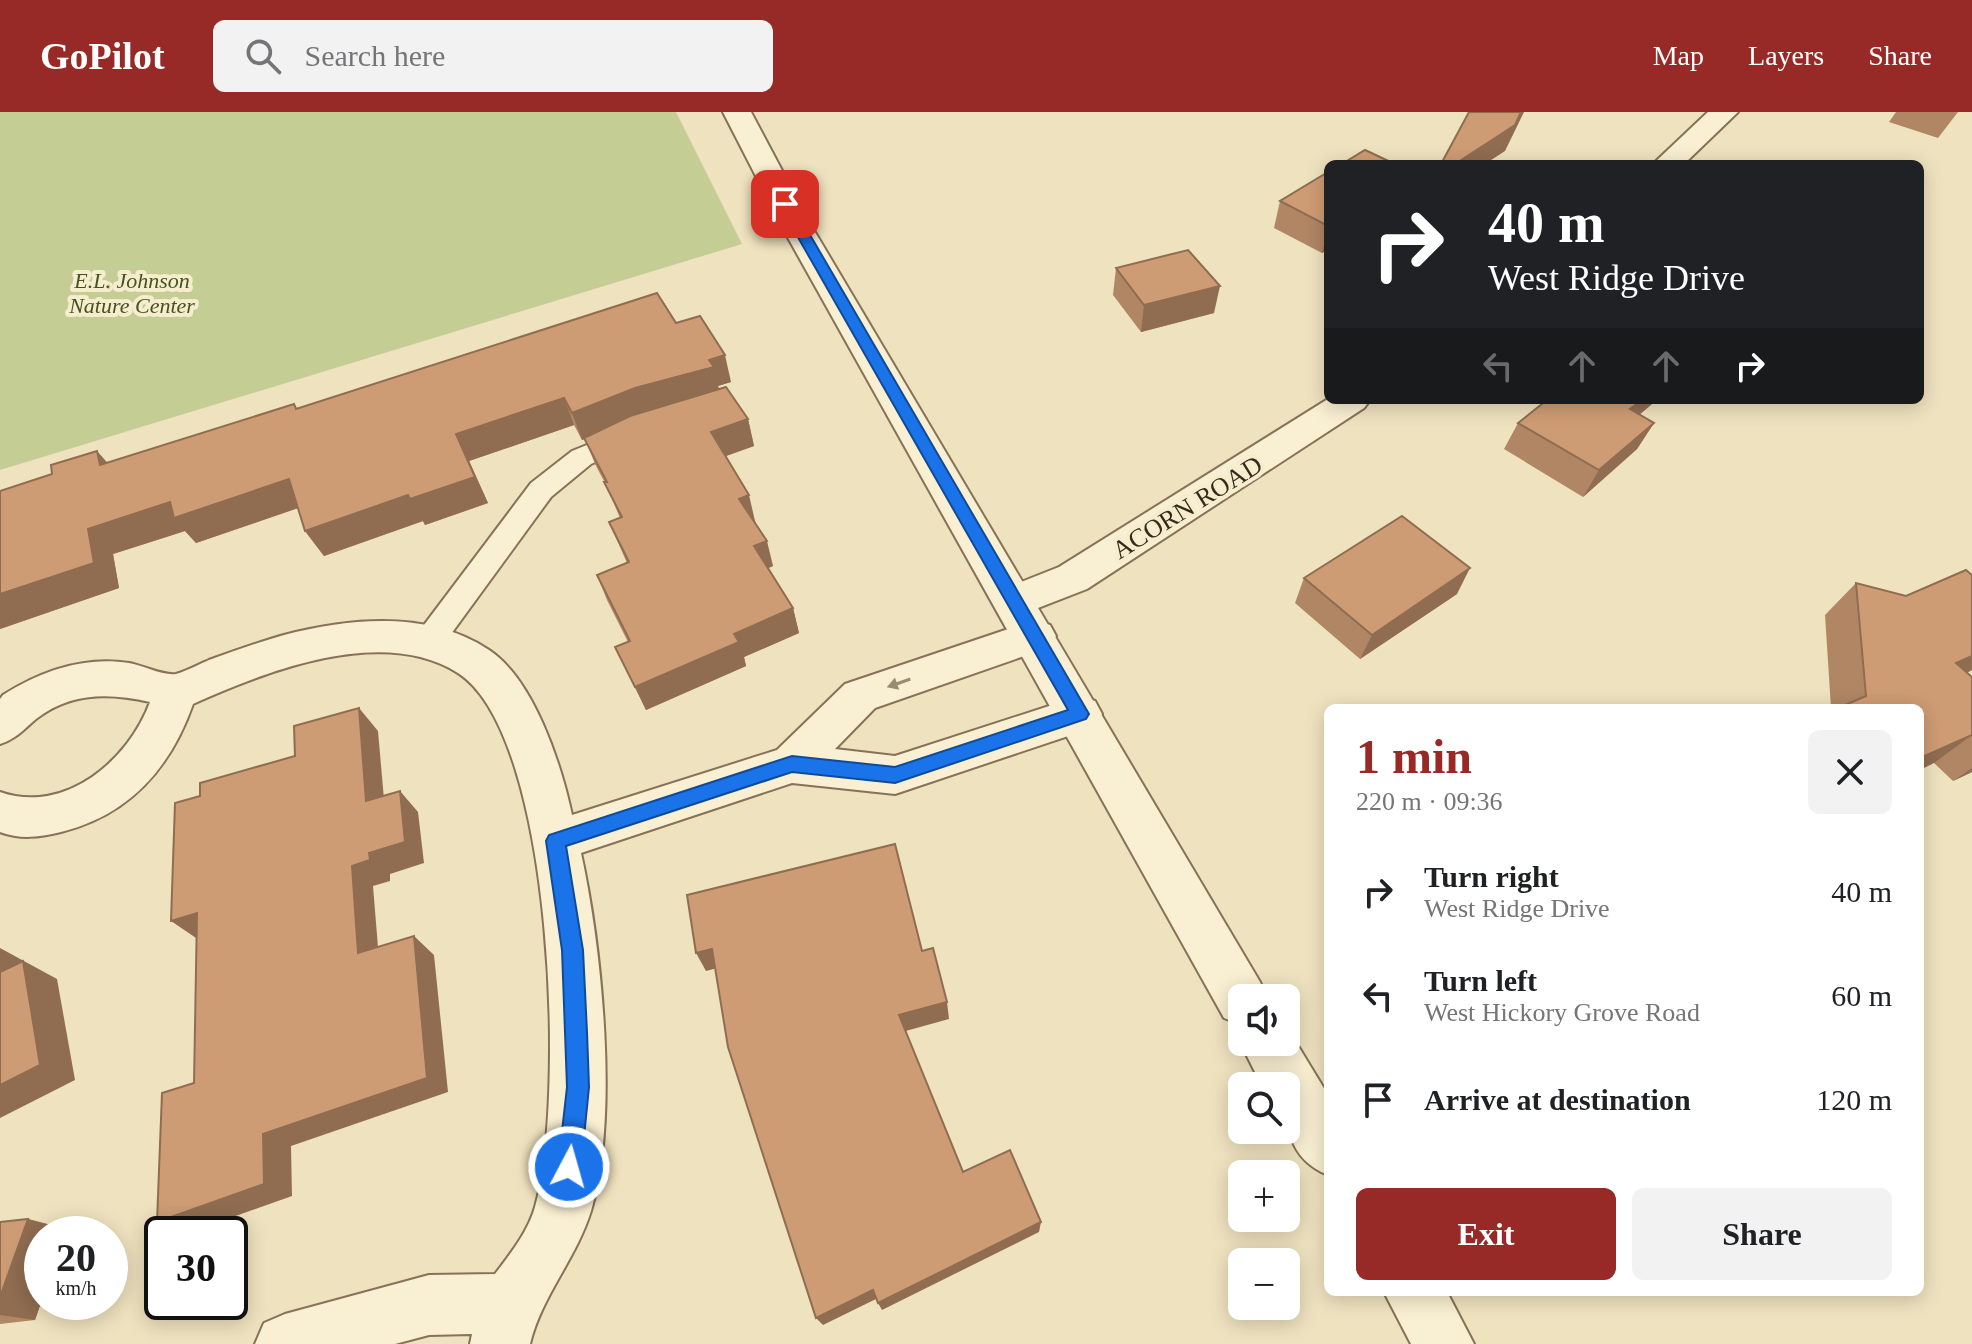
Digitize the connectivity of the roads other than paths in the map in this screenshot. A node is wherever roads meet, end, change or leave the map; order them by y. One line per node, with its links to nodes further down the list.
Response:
1 (737, 112): 6 (street)
2 (1724, 112): 3 (street)
3 (1671, 160)
4 (1346, 404): 6 (street, ACORN ROAD)
5 (651, 429): 7 (lane)
6 (1025, 618): 9 (street); 11 (street, ACORN ROAD, one-way to 11)
7 (429, 641): 8 (street); 13 (street)
8 (175, 693): 10 (street); 12 (street)
9 (1080, 714): 11 (street); 14 (street)
10 (0, 726)
11 (792, 764): 13 (street)
12 (0, 812)
13 (555, 841): 18 (street)
14 (1233, 984)
15 (1274, 1056): 16 (street)
16 (1324, 1140)
17 (1416, 1296): 20 (street)
18 (505, 1324): 19 (street)
19 (285, 1344)
20 (1444, 1344)

